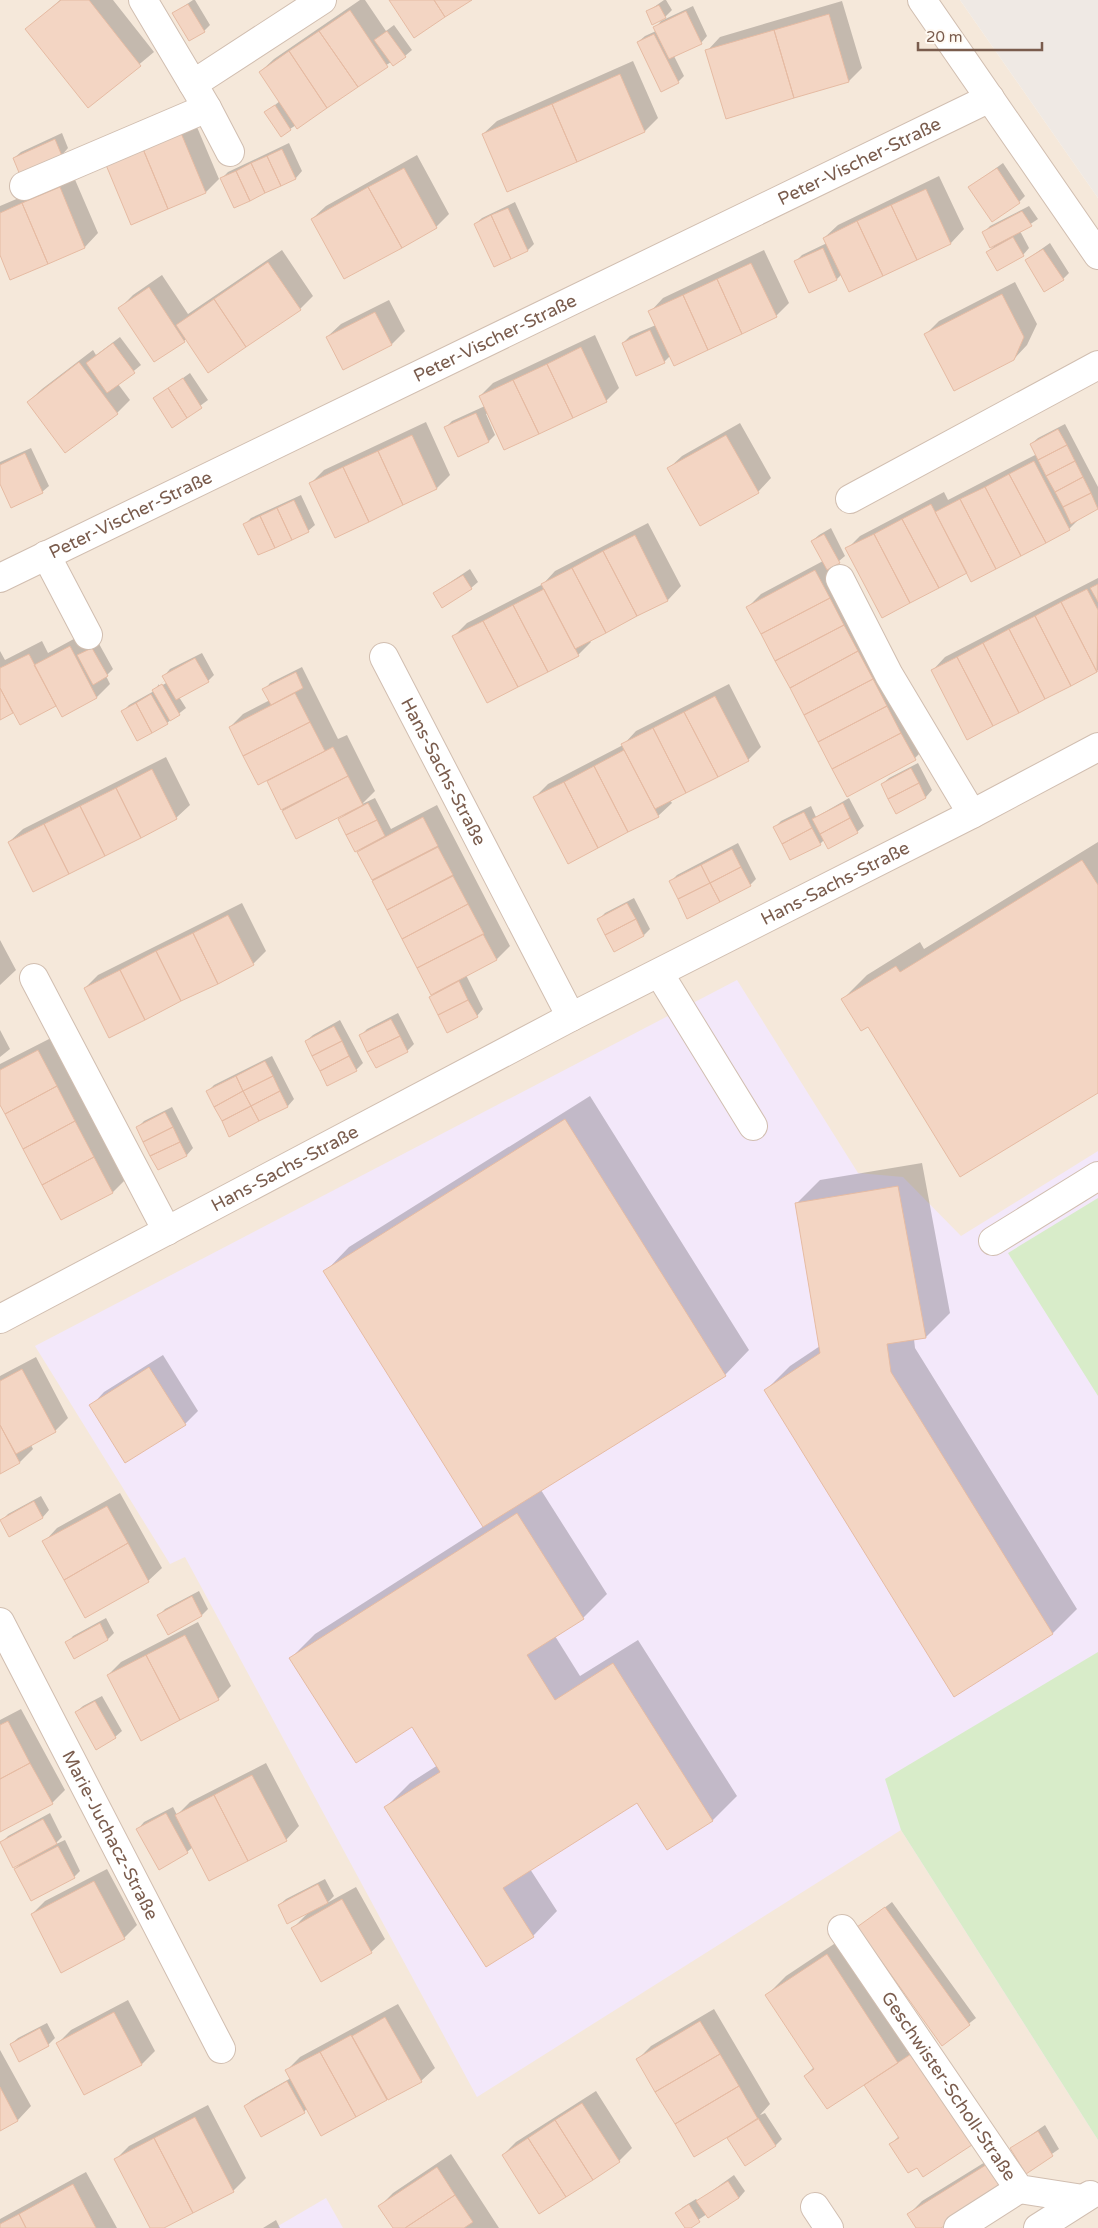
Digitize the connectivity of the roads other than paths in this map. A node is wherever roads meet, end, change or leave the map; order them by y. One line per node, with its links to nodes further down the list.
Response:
1 (144, 0): 4 (street)
2 (322, 0): 4 (street)
3 (922, 0): 5 (street)
4 (193, 84): 6 (street)
5 (990, 98): 9 (street); 12 (street, Peter-Vischer-Straße)
6 (207, 108): 7 (street); 8 (street)
7 (230, 152)
8 (24, 186)
9 (1098, 255)
10 (1098, 365): 11 (street)
11 (850, 500)
12 (46, 556): 13 (street, Peter-Vischer-Straße); 15 (street)
13 (0, 578)
14 (840, 579): 18 (street)
15 (88, 635)
16 (384, 657): 21 (street, Hans-Sachs-Straße)
17 (1098, 748): 18 (street, Hans-Sachs-Straße)
18 (972, 814): 19 (street, Hans-Sachs-Straße)
19 (658, 973): 21 (street, Hans-Sachs-Straße); 22 (street)
20 (34, 978): 24 (street)
21 (571, 1017): 24 (street, Hans-Sachs-Straße)
22 (752, 1126)
23 (1098, 1176): 25 (street)
24 (167, 1231): 26 (street, Hans-Sachs-Straße)
25 (993, 1241)
26 (0, 1319)
27 (0, 1622): 29 (street, Marie-Juchacz-Straße)
28 (842, 1929): 30 (street, Geschwister-Scholl-Straße)
29 (221, 2049)
30 (1019, 2189): 31 (street, Geschwister-Scholl-Straße); 32 (street)
31 (1090, 2203): 33 (street, Geschwister-Scholl-Straße)
32 (958, 2228)
33 (1038, 2228)

